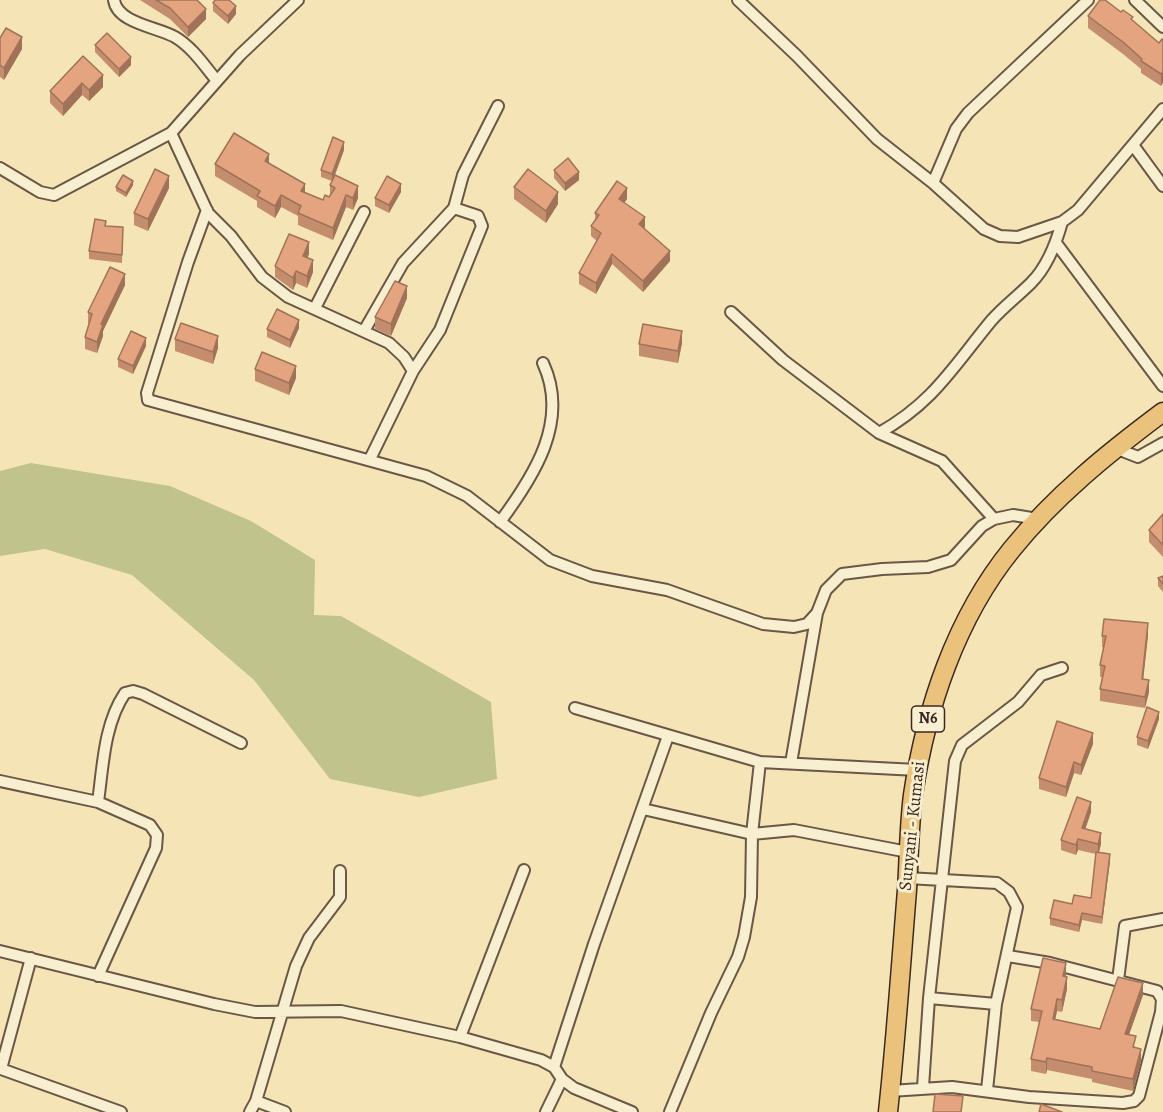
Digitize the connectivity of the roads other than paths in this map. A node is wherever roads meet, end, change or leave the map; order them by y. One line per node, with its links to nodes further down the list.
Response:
1 (114, 0): 7 (street)
2 (298, 0): 7 (street)
3 (738, 0): 13 (street)
4 (1088, 0): 13 (street)
5 (1136, 0): 6 (street)
6 (1163, 27)
7 (217, 81): 10 (street)
8 (498, 106): 15 (street)
9 (1163, 109): 11 (street)
10 (171, 133): 12 (street); 16 (street)
11 (1133, 145): 14 (street); 18 (street)
12 (0, 168)
13 (933, 183): 18 (street)
14 (1163, 186)
15 (454, 208): 22 (street); 24 (street)
16 (207, 210): 20 (street); 30 (street)
17 (364, 212): 20 (street)
18 (1062, 222): 19 (street)
19 (1056, 243): 25 (street); 27 (street)
20 (315, 308): 22 (street)
21 (731, 312): 27 (street)
22 (364, 331): 24 (street)
23 (543, 363): 33 (street)
24 (413, 371): 30 (street)
25 (1163, 386)
26 (1163, 412): 29 (main road, Sunyani - Kumasi / N6)
27 (879, 433): 31 (street)
28 (1163, 443): 29 (street)
29 (1115, 448): 32 (main road, Sunyani - Kumasi / N6)
30 (370, 459): 33 (street)
31 (994, 519): 32 (street); 34 (street)
32 (1038, 519): 41 (main road, Sunyani - Kumasi / N6)
33 (500, 522): 34 (street)
34 (817, 613): 40 (street)
35 (1062, 668): 50 (street)
36 (575, 708): 37 (street)
37 (668, 736): 39 (street); 44 (street)
38 (241, 742): 43 (street)
39 (760, 762): 40 (street); 45 (street)
40 (791, 763): 41 (street)
41 (917, 770): 46 (main road, Sunyani - Kumasi / N6)
42 (0, 781): 43 (street)
43 (98, 802): 55 (street)
44 (644, 810): 45 (street); 61 (street)
45 (752, 834): 46 (street); 73 (street)
46 (908, 852): 49 (main road, Sunyani - Kumasi / N6)
47 (524, 870): 60 (street)
48 (340, 871): 59 (street)
49 (908, 878): 50 (street); 66 (main road, Sunyani - Kumasi / N6)
50 (942, 880): 53 (street); 57 (street)
51 (1163, 919): 56 (street)
52 (0, 951): 54 (street)
53 (1008, 956): 56 (street); 58 (street)
54 (31, 958): 55 (street); 62 (street)
55 (98, 976): 59 (street)
56 (1118, 980): 65 (street)
57 (928, 998): 58 (street); 64 (street)
58 (996, 1004): 65 (street)
59 (282, 1013): 60 (street); 67 (street)
60 (460, 1037): 61 (street)
61 (554, 1067): 63 (street)
62 (1, 1071): 68 (street)
63 (562, 1079): 71 (street); 72 (street)
64 (923, 1087): 65 (street); 66 (street)
65 (987, 1090)
66 (890, 1091): 74 (main road, Sunyani - Kumasi / N6)
67 (256, 1101): 69 (street); 70 (street)
68 (121, 1112)
69 (250, 1112)
70 (285, 1112)
71 (546, 1112)
72 (632, 1112)
73 (669, 1112)
74 (888, 1112)

